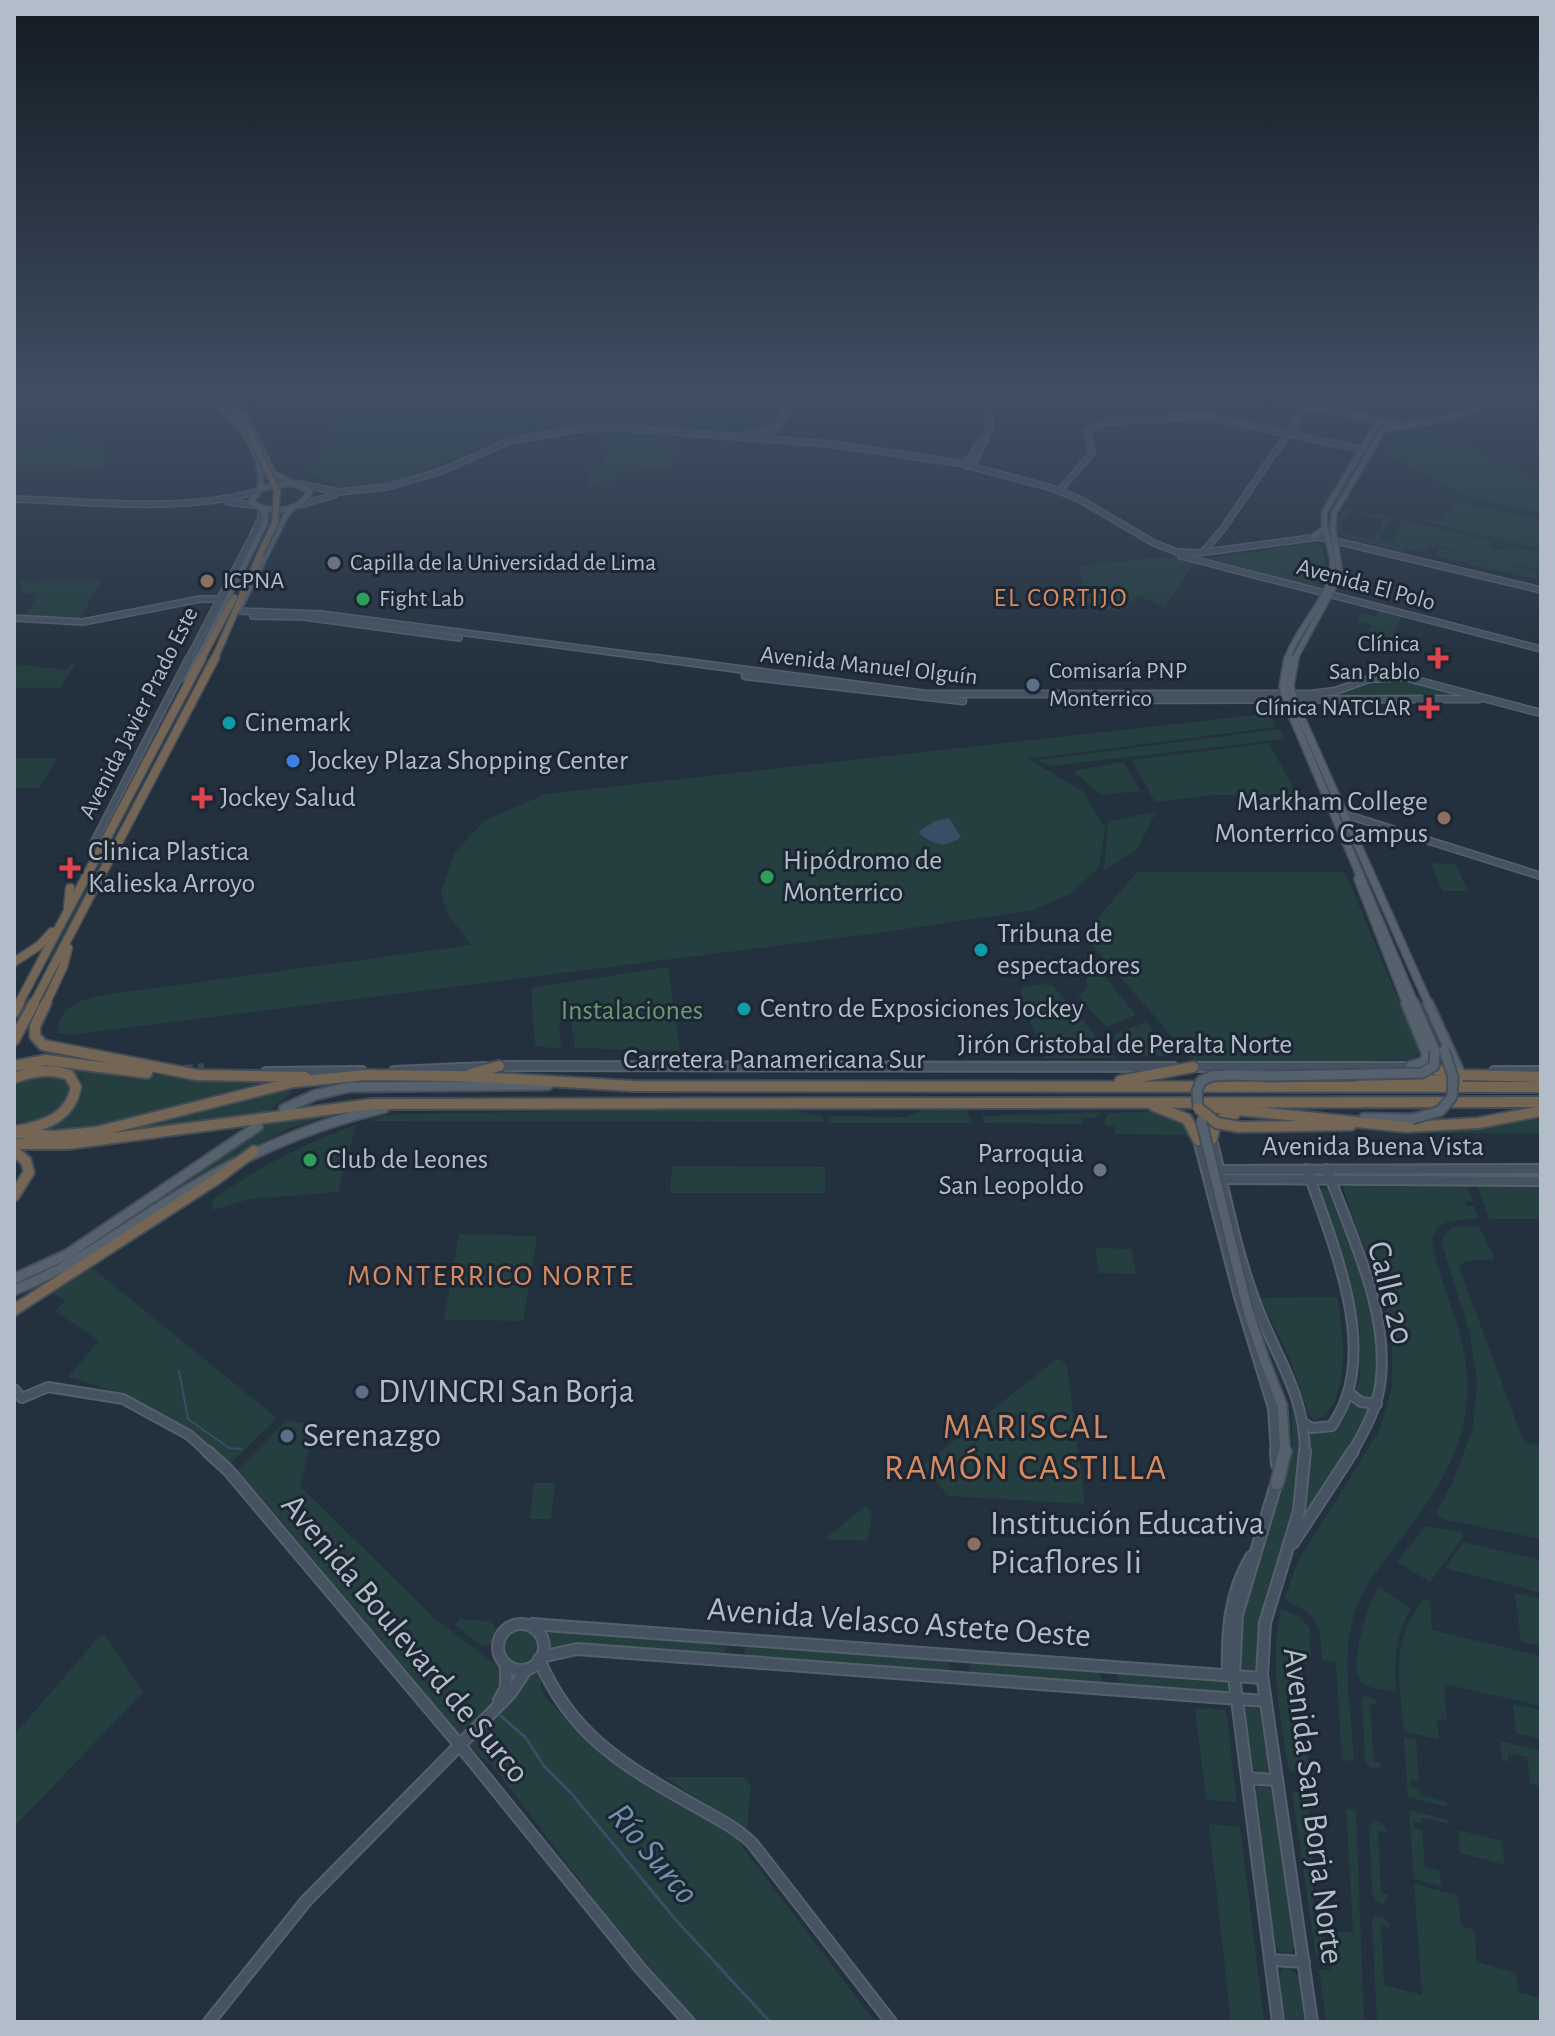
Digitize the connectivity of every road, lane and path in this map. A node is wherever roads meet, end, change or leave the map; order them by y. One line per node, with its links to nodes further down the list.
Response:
1 (258, 490): 13 (street); 14 (main road)
2 (271, 490): 25 (highway, bridge)
3 (309, 490): 15 (main road)
4 (330, 490): 5 (street)
5 (358, 490)
6 (378, 490): 15 (street)
7 (1044, 490): 26 (street)
8 (1060, 490): 24 (street)
9 (1249, 490): 18 (street)
10 (1338, 490): 17 (main road)
11 (1347, 490): 21 (main road)
12 (14, 501): 13 (street)
13 (79, 503): 14 (street)
14 (253, 505): 16 (main road)
15 (296, 506): 16 (main road); 30 (main road, Avenida Javier Prado Este)
16 (261, 509): 29 (street, Avenida Javier Prado Este); 35 (main road, Avenida Javier Prado Este)
17 (1324, 529): 19 (main road); 21 (main road)
18 (1222, 530): 20 (street); 22 (street)
19 (1314, 536): 21 (street); 22 (street)
20 (1213, 540): 23 (street); 24 (street)
21 (1331, 541): 23 (street); 27 (street); 28 (main road)
22 (1246, 545): 23 (street)
23 (1222, 551): 24 (street); 24 (street)
24 (1199, 554): 26 (street)
25 (258, 555): 32 (highway); 36 (highway)
26 (1182, 556): 28 (street, Avenida El Polo)
27 (1541, 592)
28 (1326, 597): 34 (street, Avenida El Polo); 40 (main road)
29 (220, 599): 31 (street); 33 (street, Avenida Javier Prado Este)
30 (237, 613): 32 (main road, Avenida Javier Prado Este); 42 (street, Avenida Manuel Olguín)
31 (14, 618)
32 (221, 646): 57 (highway, Avenida Javier Prado Este)
33 (194, 649): 35 (main road); 47 (street, Avenida Javier Prado Este)
34 (1541, 649)
35 (194, 663): 36 (main road, Avenida Javier Prado Este)
36 (185, 686): 48 (highway, Avenida Javier Prado Este)
37 (1116, 688): 38 (street)
38 (1128, 695): 40 (street, Avenida Manuel Olguín); 42 (street, Avenida Manuel Olguín)
39 (1467, 696): 41 (street, Avenida Manuel Olguín); 41 (street, Avenida Manuel Olguín); 45 (street, Avenida Manuel Olguín)
40 (1289, 697): 41 (street, Avenida Manuel Olguín); 43 (street, Avenida Manuel Olguín); 44 (main road); 46 (main road)
41 (1304, 697)
42 (990, 698): 43 (street, Avenida Manuel Olguín)
43 (1267, 700): 44 (main road)
44 (1290, 710): 46 (main road)
45 (1541, 713)
46 (1304, 734): 49 (main road); 52 (main road)
47 (129, 776): 48 (highway); 50 (street, Avenida Javier Prado Este)
48 (133, 785): 51 (highway, Avenida Javier Prado Este)
49 (1346, 817): 53 (street); 55 (main road)
50 (91, 848): 51 (highway)
51 (96, 858): 56 (highway, Avenida Javier Prado Este)
52 (1357, 866): 61 (main road); 64 (main road)
53 (1541, 878)
54 (70, 888): 56 (highway)
55 (1384, 902): 61 (main road); 67 (main road)
56 (68, 912): 58 (highway); 59 (highway, Avenida Javier Prado Este)
57 (69, 940): 60 (highway, Avenida Javier Prado Este); 71 (highway)
58 (14, 962)
59 (14, 1012)
60 (14, 1040)
61 (1439, 1051): 70 (main road, bridge); 88 (main road, bridge)
62 (14, 1066): 69 (highway)
63 (499, 1066): 65 (street, Jirón Cristobal de Peralta Norte); 71 (street, Jirón Cristobal de Peralta Norte); 73 (highway)
64 (1411, 1066): 65 (street, Jirón Cristobal de Peralta Norte); 66 (street, Jirón Cristobal de Peralta Norte)
65 (1193, 1067): 77 (highway)
66 (1437, 1070): 67 (street, Jirón Cristobal de Peralta Norte); 74 (highway)
67 (1459, 1071): 68 (street, Jirón Cristobal de Peralta Norte)
68 (1541, 1071)
69 (147, 1073)
70 (1265, 1076): 78 (highway, bridge); 84 (main road, bridge)
71 (236, 1077): 72 (highway)
72 (336, 1077): 73 (highway, Carretera Panamericana Sur); 91 (highway, Carretera Panamericana Sur)
73 (462, 1077): 76 (highway, Carretera Panamericana Sur)
74 (1541, 1077)
75 (14, 1078): 91 (highway)
76 (585, 1084): 77 (highway, Carretera Panamericana Sur); 85 (main road)
77 (1105, 1085): 78 (highway, Carretera Panamericana Sur)
78 (1504, 1087): 79 (highway, Carretera Panamericana Sur)
79 (1541, 1087)
80 (1143, 1102): 81 (highway); 83 (highway, Carretera Panamericana Sur); 93 (highway)
81 (1181, 1102): 82 (highway); 87 (highway)
82 (1541, 1102)
83 (411, 1103): 94 (highway, Carretera Panamericana Sur); 96 (main road)
84 (1198, 1108): 89 (highway, bridge); 113 (main road, bridge)
85 (284, 1109)
86 (1541, 1111): 89 (highway)
87 (1262, 1113): 88 (highway); 92 (highway)
88 (1327, 1118): 89 (highway)
89 (1382, 1125)
90 (258, 1126): 106 (main road)
91 (14, 1132)
92 (1212, 1139): 101 (street, Avenida San Borja Norte)
93 (1198, 1140): 100 (street)
94 (14, 1144)
95 (14, 1151): 105 (highway)
96 (254, 1151): 107 (main road); 108 (highway)
97 (1307, 1169): 98 (street, Avenida Buena Vista); 101 (street, Avenida Buena Vista); 102 (street, Calle 20)
98 (1327, 1169): 99 (street, Avenida Buena Vista); 103 (street, Calle 20)
99 (1541, 1169)
100 (1206, 1174): 101 (street, Avenida Buena Vista); 113 (street)
101 (1220, 1174): 102 (street, Avenida Buena Vista); 112 (street, Avenida San Borja Norte)
102 (1310, 1179): 103 (street, Avenida Buena Vista); 109 (street, Calle 20)
103 (1331, 1179): 104 (street, Avenida Buena Vista); 111 (street, Calle 20)
104 (1541, 1181)
105 (14, 1196)
106 (14, 1279)
107 (14, 1290)
108 (14, 1310)
109 (1348, 1392): 111 (street); 112 (street, Calle 20)
110 (18, 1393): 126 (street, Avenida Boulevard de Surco)
111 (1377, 1404): 114 (street, Calle 20)
112 (1305, 1424): 114 (street, Avenida San Borja Norte)
113 (1277, 1483): 120 (street, Avenida San Borja Norte)
114 (1287, 1552): 121 (street, Avenida San Borja Norte)
115 (532, 1624): 117 (street); 118 (street); 120 (street, Avenida Velasco Astete Oeste)
116 (558, 1652): 117 (street, Avenida Velasco Astete Oeste); 122 (street); 123 (street, Avenida Velasco Astete Oeste)
117 (540, 1658): 119 (street); 122 (street)
118 (506, 1667): 119 (street); 125 (street)
119 (526, 1670): 125 (street)
120 (1231, 1675): 121 (street, Avenida Velasco Astete Oeste); 123 (street, Avenida San Borja Norte)
121 (1262, 1678): 124 (street, Avenida San Borja Norte)
122 (545, 1679): 133 (street)
123 (1236, 1699): 124 (street, Avenida Velasco Astete Oeste); 127 (street, Avenida San Borja Norte)
124 (1265, 1701): 128 (street, Avenida San Borja Norte)
125 (495, 1709): 126 (street)
126 (458, 1743): 131 (street); 132 (street, Avenida Boulevard de Surco)
127 (1247, 1778): 128 (street); 129 (street, Avenida San Borja Norte)
128 (1277, 1780): 130 (street, Avenida San Borja Norte)
129 (1272, 1960): 130 (street); 134 (street, Avenida San Borja Norte)
130 (1304, 1962): 135 (street, Avenida San Borja Norte)
131 (209, 2022)
132 (689, 2022)
133 (891, 2022)
134 (1278, 2022)
135 (1312, 2022)

